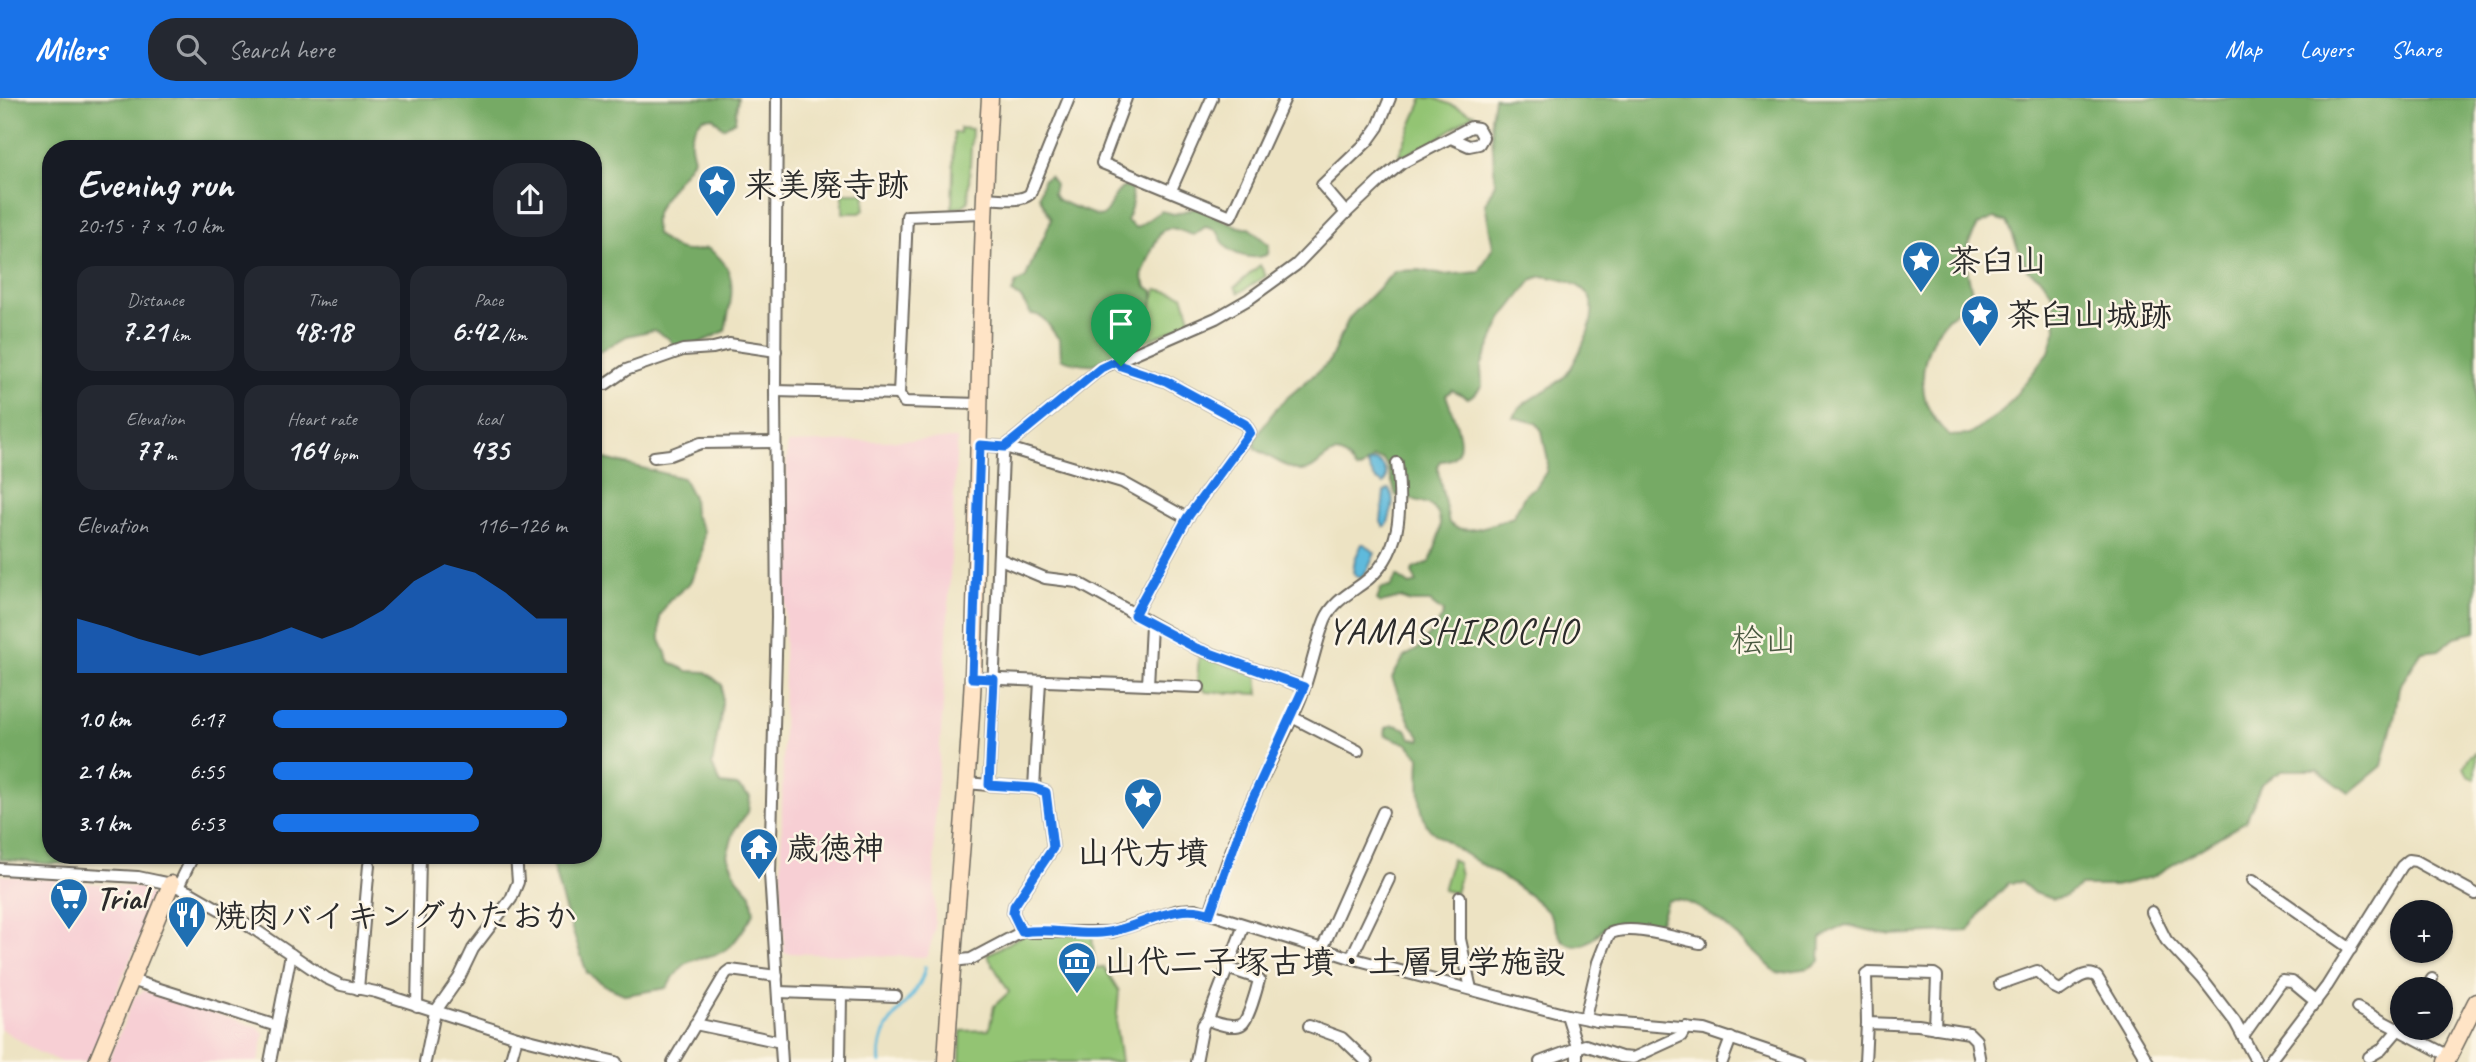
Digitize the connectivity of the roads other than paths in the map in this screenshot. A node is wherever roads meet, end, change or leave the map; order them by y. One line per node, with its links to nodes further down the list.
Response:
1 (777, 98): 12 (street)
2 (990, 98): 10 (street)
3 (1069, 98): 10 (street)
4 (1126, 98): 9 (street)
5 (1212, 98): 9 (street)
6 (1285, 98): 9 (street)
7 (1390, 98): 11 (street)
8 (1451, 138): 11 (street)
9 (1171, 190)
10 (984, 205): 16 (street); 17 (street)
11 (1346, 213): 13 (street)
12 (776, 351): 14 (street); 15 (street)
13 (1116, 361): 20 (street); 23 (street)
14 (606, 384)
15 (775, 391): 16 (street); 18 (street)
16 (899, 394): 17 (street)
17 (981, 404): 19 (street)
18 (775, 442): 21 (street); 60 (street)
19 (980, 445): 20 (street); 27 (street)
20 (1005, 447): 23 (street); 24 (street)
21 (654, 457)
22 (1397, 463): 32 (street)
23 (1187, 518): 25 (street)
24 (1000, 559): 25 (street); 28 (street)
25 (1134, 615): 26 (street)
26 (1151, 625): 30 (street); 32 (street)
27 (972, 678): 28 (street); 35 (street)
28 (994, 679): 29 (street); 36 (street)
29 (1040, 681): 30 (street); 37 (street)
30 (1147, 685): 31 (street)
31 (1199, 687)
32 (1304, 687): 33 (street)
33 (1292, 718): 34 (street); 50 (street)
34 (1358, 751)
35 (967, 783): 36 (street); 58 (street)
36 (989, 785): 37 (street)
37 (1034, 788): 52 (street)
38 (1383, 812): 54 (street)
39 (188, 864): 46 (street)
40 (419, 864): 70 (street)
41 (517, 864): 72 (street)
42 (369, 865): 63 (street)
43 (0, 869): 46 (street)
44 (1389, 879): 57 (street)
45 (2253, 880): 55 (street)
46 (175, 886): 56 (street); 61 (street)
47 (2476, 894): 55 (street)
48 (1460, 897): 64 (street)
49 (2152, 912): 83 (street)
50 (1210, 914): 51 (street); 52 (street)
51 (1244, 925): 54 (street); 59 (street)
52 (1022, 932): 58 (street)
53 (1700, 943): 74 (street)
54 (1322, 949): 57 (street)
55 (2351, 949): 68 (street)
56 (291, 954): 63 (street); 79 (street)
57 (1351, 958): 64 (street)
58 (952, 961): 103 (street)
59 (1227, 968): 75 (street); 75 (street)
60 (777, 976): 65 (street); 78 (street)
61 (131, 981): 79 (street); 94 (street)
62 (2000, 984): 112 (street)
63 (358, 989): 70 (street)
64 (1471, 989): 73 (street)
65 (778, 992): 66 (street); 88 (street)
66 (841, 994): 67 (street); 102 (street)
67 (896, 996)
68 (2316, 1002): 83 (street); 114 (street)
69 (2476, 1002): 92 (street)
70 (417, 1006): 72 (street)
71 (2357, 1008): 77 (street)
72 (435, 1012): 84 (street); 96 (street)
73 (1567, 1015): 74 (street); 89 (street)
74 (1585, 1018): 81 (street)
75 (1208, 1019): 104 (street)
76 (1867, 1023): 82 (street); 82 (street); 110 (street)
77 (2390, 1023)
78 (695, 1024): 88 (street); 100 (street)
79 (277, 1026): 95 (street)
80 (1309, 1026): 105 (street)
81 (1686, 1027): 85 (street); 89 (street)
82 (1935, 1028): 111 (street)
83 (2243, 1036): 113 (street)
84 (517, 1037): 90 (street); 97 (street)
85 (1731, 1038): 108 (street); 109 (street)
86 (2390, 1040): 91 (street)
87 (2419, 1040): 92 (street)
88 (781, 1042): 101 (street)
89 (1577, 1047): 106 (street); 107 (street)
90 (568, 1049): 93 (street); 98 (street)
91 (2369, 1057)
92 (2448, 1059)
93 (601, 1060): 99 (street)
94 (97, 1062)
95 (270, 1062)
96 (425, 1062)
97 (510, 1062)
98 (564, 1062)
99 (616, 1062)
100 (673, 1062)
101 (782, 1062)
102 (840, 1062)
103 (946, 1062)
104 (1196, 1062)
105 (1367, 1062)
106 (1540, 1062)
107 (1577, 1062)
108 (1722, 1062)
109 (1801, 1062)
110 (1865, 1062)
111 (1980, 1062)
112 (2148, 1062)
113 (2254, 1062)
114 (2269, 1062)

